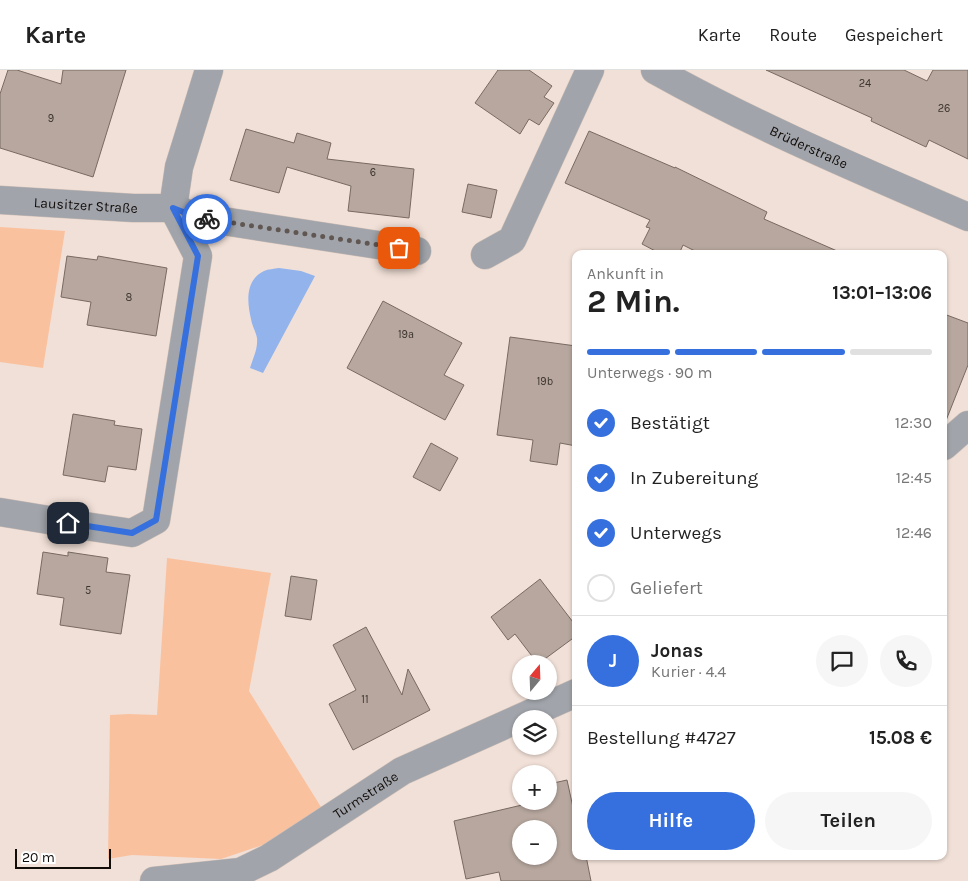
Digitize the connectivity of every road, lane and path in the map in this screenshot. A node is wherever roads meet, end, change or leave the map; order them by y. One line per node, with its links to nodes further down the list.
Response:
1 (209, 70): 5 (street)
2 (590, 70): 8 (street)
3 (654, 70): 6 (street, Brüderstraße)
4 (0, 200): 5 (street, Lausitzer Straße)
5 (173, 208): 7 (street, Lausitzer Straße); 11 (street)
6 (968, 216)
7 (417, 251)
8 (486, 256)
9 (968, 425): 10 (street)
10 (947, 443)
11 (0, 512)
12 (572, 695): 13 (street, Turmstraße)
13 (154, 881)

